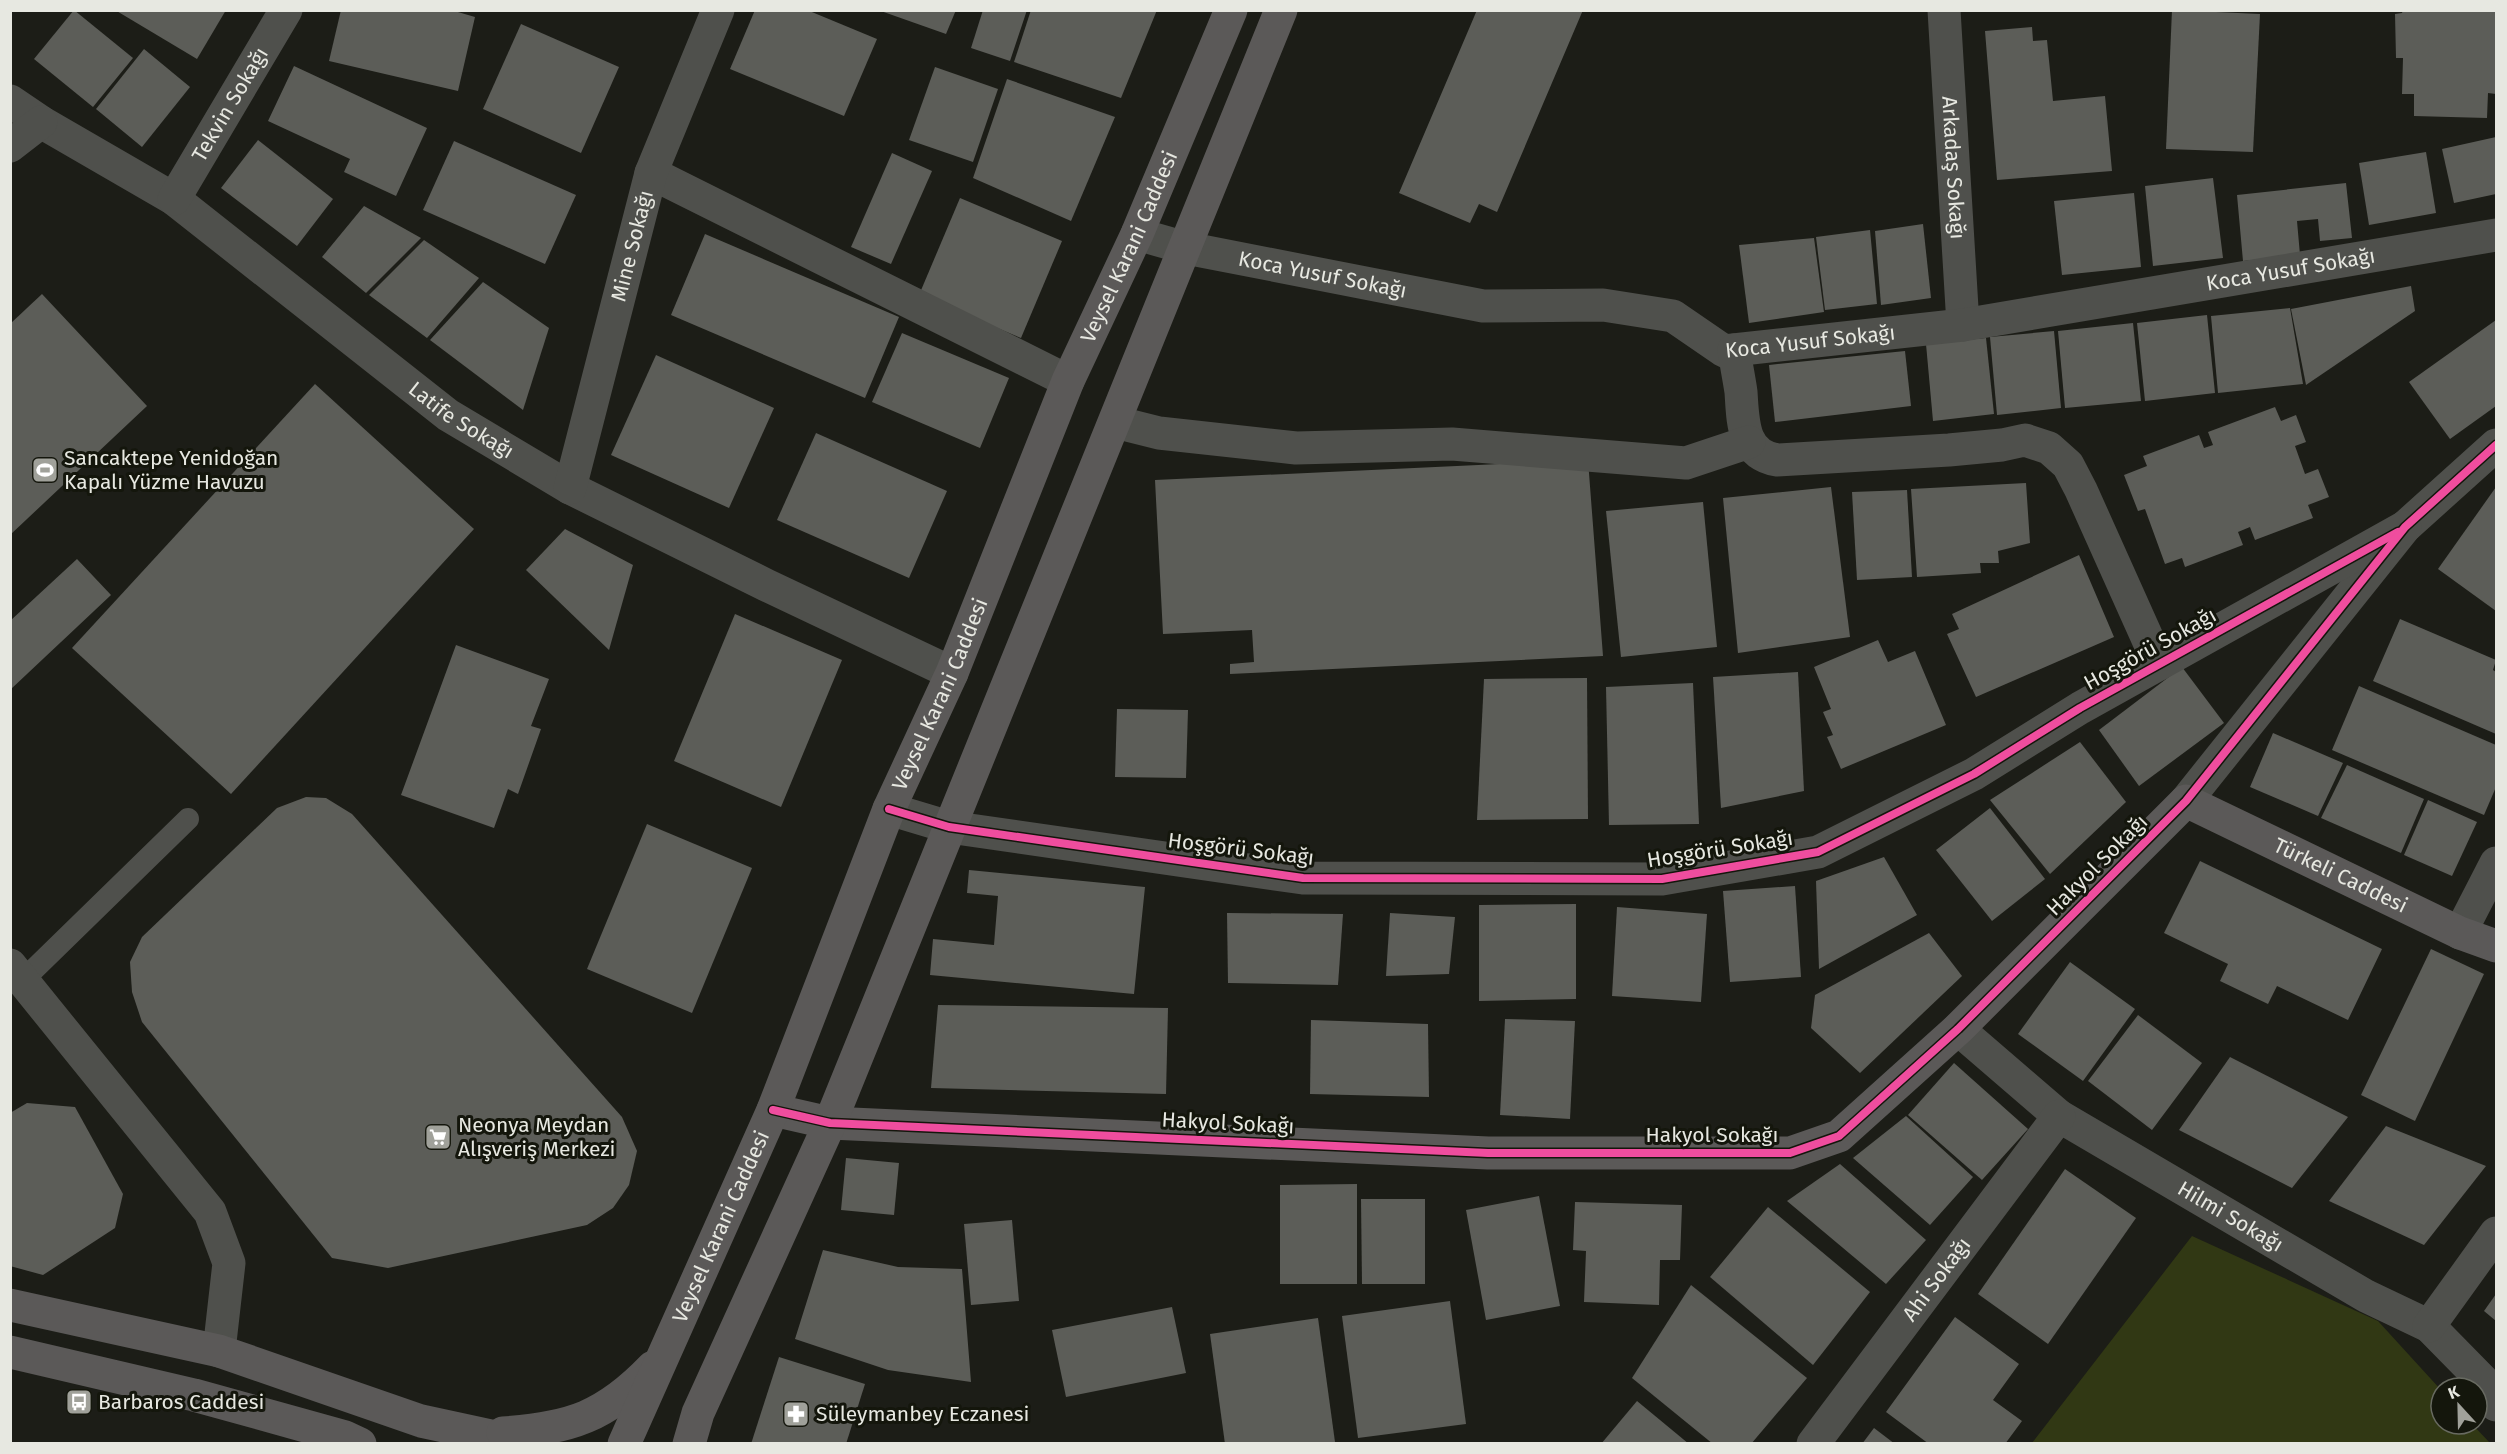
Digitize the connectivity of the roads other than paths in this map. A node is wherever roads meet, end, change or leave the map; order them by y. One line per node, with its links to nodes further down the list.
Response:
1 (286, 10): 10 (street, Tekvin Sokağı)
2 (718, 10): 9 (street, Mine Sokağı)
3 (1231, 10): 11 (main road, Veysel Karani Caddesi)
4 (1281, 10): 13 (main road)
5 (1944, 10): 14 (street, Arkadaş Sokağı)
6 (10, 101): 7 (street, Latife Sokağı)
7 (41, 122): 8 (street); 10 (street, Latife Sokağı)
8 (10, 146)
9 (651, 173): 16 (street); 20 (street, Mine Sokağı)
10 (174, 199): 20 (street, Latife Sokağı)
11 (1137, 234): 13 (street, Koca Yusuf Sokağı); 16 (main road, Veysel Karani Caddesi)
12 (2496, 236): 14 (street, Koca Yusuf Sokağı)
13 (1186, 248): 15 (street, Koca Yusuf Sokağı); 17 (main road)
14 (1963, 325): 15 (street, Koca Yusuf Sokağı)
15 (1734, 350): 18 (street)
16 (1068, 381): 23 (main road, Veysel Karani Caddesi)
17 (1115, 422): 18 (street); 27 (main road)
18 (1749, 442): 22 (street)
19 (2496, 445): 21 (street, Hakyol Sokağı)
20 (570, 488): 23 (street, Latife Sokağı)
21 (2405, 527): 22 (street, Hoşgörü Sokağı); 24 (street, Hakyol Sokağı)
22 (2159, 664): 27 (street, Hoşgörü Sokağı)
23 (952, 673): 25 (main road, Veysel Karani Caddesi)
24 (2187, 801): 29 (main road, Türkeli Caddesi); 32 (main road, Hakyol Sokağı)
25 (890, 809): 27 (street, Hoşgörü Sokağı); 33 (main road, Veysel Karani Caddesi)
26 (188, 819): 31 (lane)
27 (949, 828): 35 (main road)
28 (2496, 863): 29 (street)
29 (2460, 933): 30 (main road, Türkeli Caddesi)
30 (2496, 946)
31 (17, 972): 39 (street)
32 (1958, 1029): 34 (street, Hilmi Sokağı); 35 (main road, Hakyol Sokağı)
33 (773, 1110): 35 (main road, Hakyol Sokağı); 41 (main road, Veysel Karani Caddesi)
34 (2059, 1116): 38 (street, Hilmi Sokağı); 48 (street, Ahi Sokağı)
35 (830, 1123): 47 (main road)
36 (2496, 1233): 38 (street)
37 (10, 1305): 39 (main road)
38 (2429, 1326): 42 (street, Hilmi Sokağı)
39 (219, 1351): 43 (main road)
40 (10, 1352): 44 (main road)
41 (664, 1354): 43 (main road); 46 (main road, Veysel Karani Caddesi)
42 (2496, 1405)
43 (482, 1434): 45 (main road)
44 (360, 1443)
45 (528, 1443)
46 (624, 1443)
47 (689, 1443)
48 (1813, 1443)

